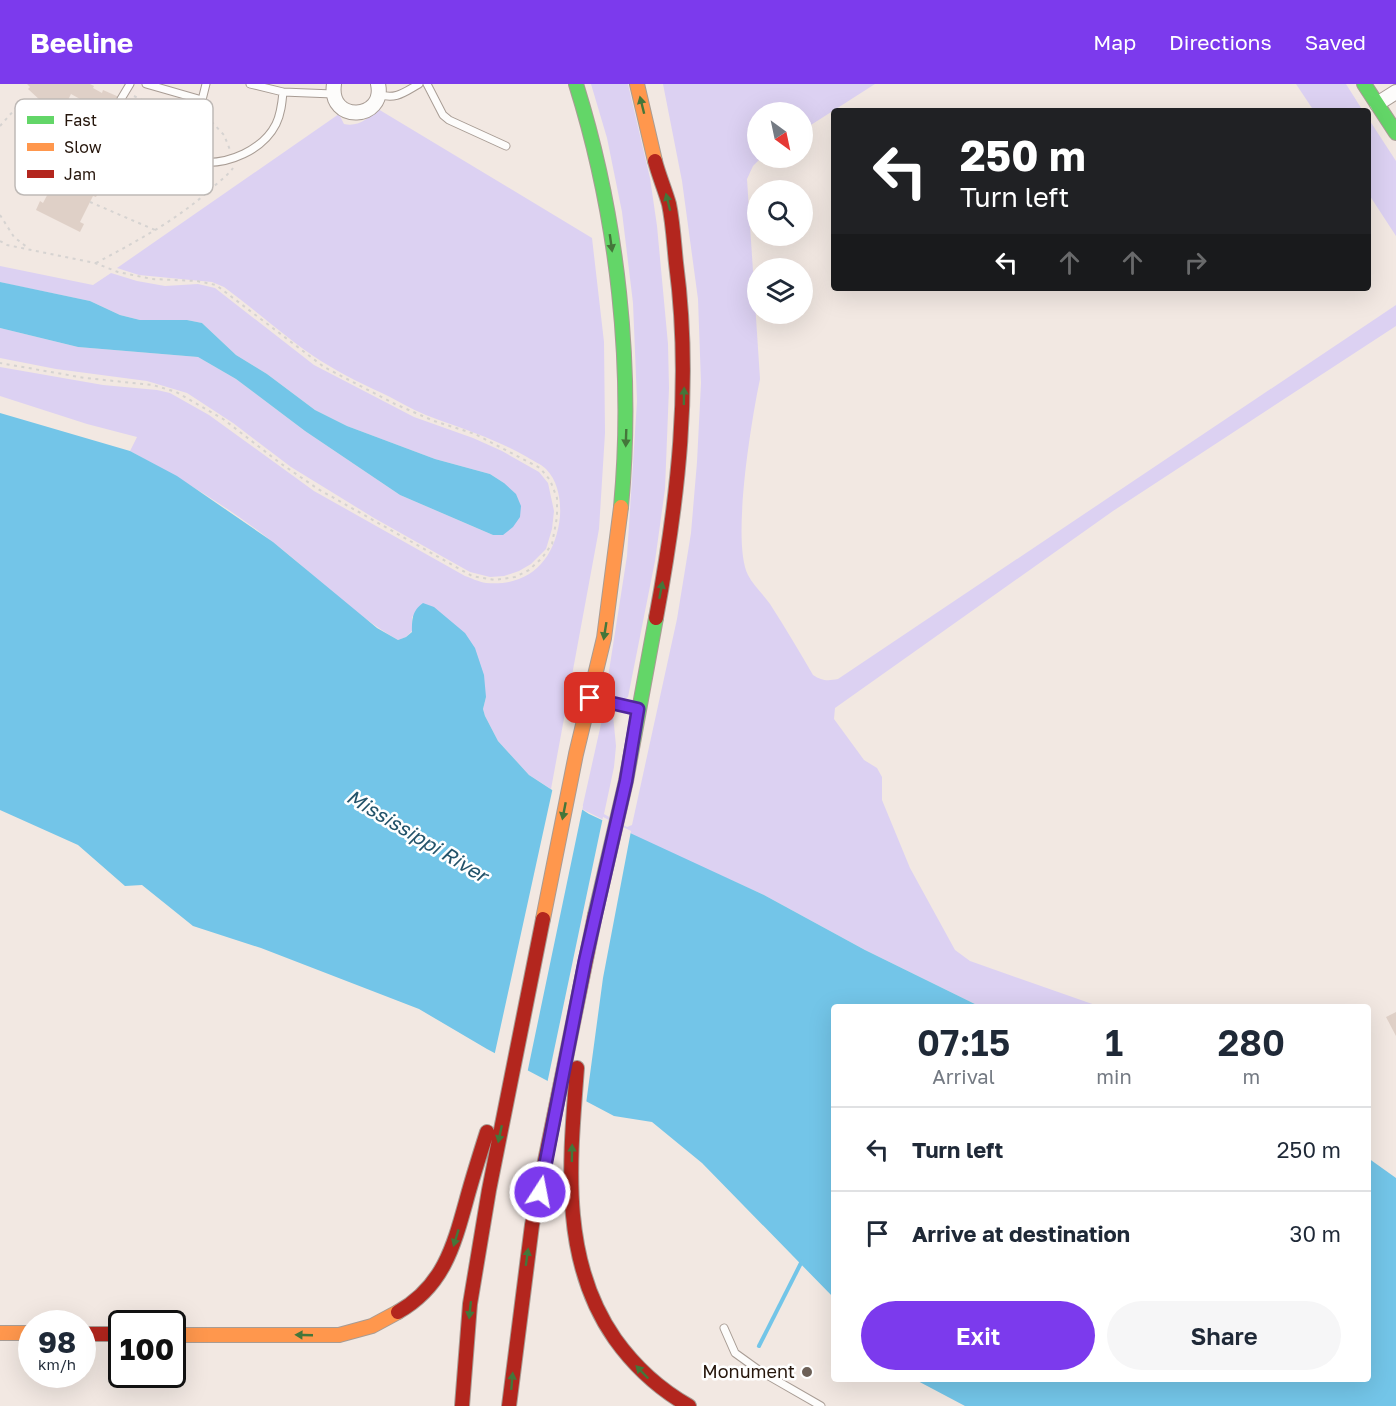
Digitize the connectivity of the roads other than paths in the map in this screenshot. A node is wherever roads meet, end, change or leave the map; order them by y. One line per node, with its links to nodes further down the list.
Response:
1 (130, 84): 16 (lane)
2 (146, 84): 17 (lane)
3 (206, 84): 18 (lane)
4 (250, 84): 14 (lane)
5 (419, 84): 13 (lane)
6 (427, 84): 21 (lane)
7 (566, 84): 24 (main road)
8 (576, 84): 24 (main road)
9 (637, 84): 23 (main road, one-way to 9)
10 (651, 84): 23 (main road)
11 (1364, 84): 19 (main road)
12 (334, 89): 13 (street); 14 (lane)
13 (378, 89)
14 (283, 92): 22 (lane)
15 (1396, 92): 19 (street)
16 (121, 99)
17 (198, 99)
18 (202, 99)
19 (1377, 104): 20 (main road)
20 (1396, 134)
21 (506, 146)
22 (213, 162)
23 (657, 168): 26 (main road, one-way to 23)
24 (608, 219): 25 (main road, one-way to 25)
25 (590, 698): 26 (lane); 28 (main road, one-way to 28)
26 (638, 709): 27 (main road)
27 (585, 961): 34 (main road, one-way to 27); 35 (main road, one-way to 27)
28 (525, 1016): 32 (main road, one-way to 32); 33 (main road, one-way to 33)
29 (724, 1328): 36 (lane)
30 (0, 1333): 31 (main road)
31 (18, 1334)
32 (186, 1335)
33 (462, 1406)
34 (509, 1406)
35 (689, 1406)
36 (821, 1406)

